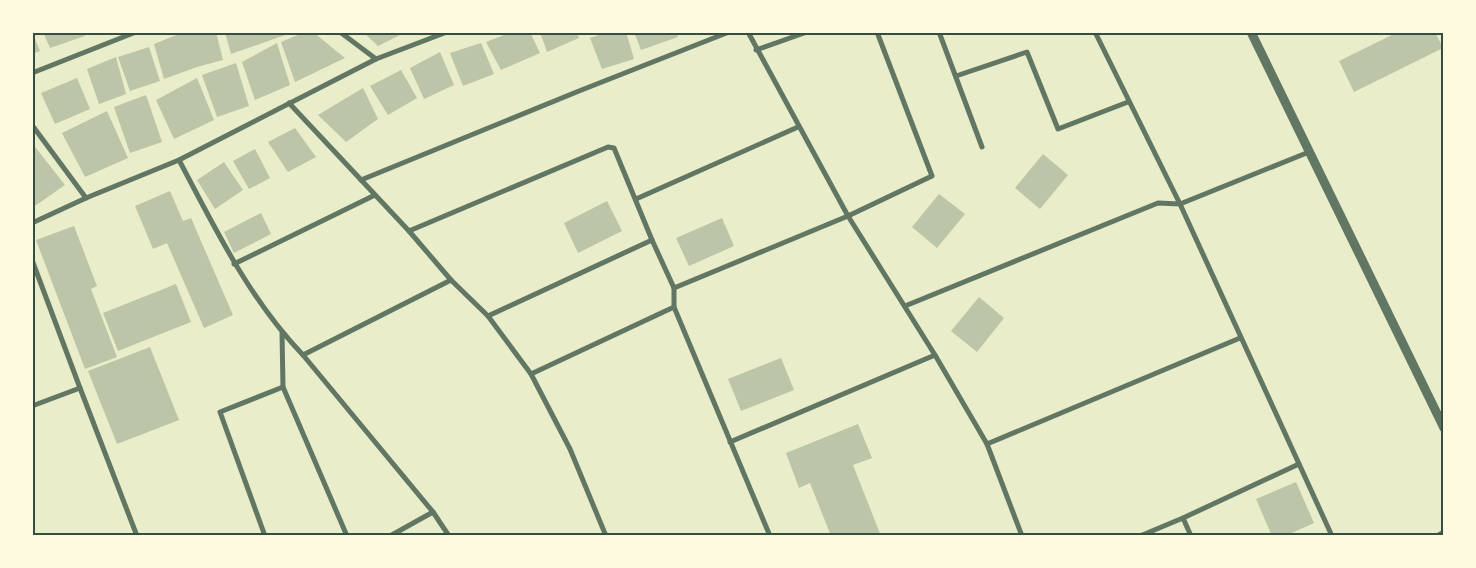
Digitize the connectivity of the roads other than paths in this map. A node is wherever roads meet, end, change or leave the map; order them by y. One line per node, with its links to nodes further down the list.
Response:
1 (136, 32): 13 (street)
2 (340, 32): 12 (street)
3 (446, 32): 12 (street)
4 (729, 32): 22 (street)
5 (748, 32): 11 (street)
6 (807, 32): 11 (street)
7 (877, 32): 27 (street)
8 (939, 32): 14 (street)
9 (1095, 32): 15 (street)
10 (1251, 32): 20 (street)
11 (756, 50): 18 (street)
12 (376, 59): 16 (street)
13 (32, 73)
14 (956, 76): 15 (street); 19 (street)
15 (1128, 102): 26 (street)
16 (288, 103): 21 (street); 22 (street)
17 (32, 125): 24 (street)
18 (798, 127): 25 (street); 27 (street)
19 (982, 147)
20 (1309, 152): 26 (street); 46 (street)
21 (179, 160): 24 (street); 32 (street)
22 (361, 180): 23 (street)
23 (375, 195): 29 (street); 32 (street)
24 (86, 198): 28 (street)
25 (636, 199): 29 (street); 30 (street)
26 (1180, 204): 35 (street); 39 (street)
27 (848, 216): 34 (street); 35 (street)
28 (32, 223)
29 (409, 231): 33 (street)
30 (652, 240): 34 (street); 37 (street)
31 (32, 260): 44 (street)
32 (234, 264): 38 (street)
33 (451, 280): 37 (street); 40 (street)
34 (674, 288): 36 (street)
35 (904, 306): 41 (street)
36 (674, 307): 42 (street); 47 (street)
37 (488, 316): 42 (street)
38 (282, 333): 40 (street); 43 (street)
39 (1240, 338): 48 (street); 49 (street)
40 (303, 355): 50 (street)
41 (935, 355): 47 (street); 48 (street)
42 (531, 374): 58 (street)
43 (283, 387): 54 (street); 55 (street)
44 (80, 388): 45 (street); 53 (street)
45 (32, 406)
46 (1444, 428)
47 (730, 442): 59 (street)
48 (987, 444): 60 (street)
49 (1299, 464): 51 (street); 63 (street)
50 (433, 512): 56 (street); 57 (street)
51 (1182, 518): 61 (street); 62 (street)
52 (1444, 532): 64 (street)
53 (137, 536)
54 (265, 536)
55 (347, 536)
56 (390, 536)
57 (449, 536)
58 (606, 536)
59 (770, 536)
60 (1022, 536)
61 (1140, 536)
62 (1191, 536)
63 (1332, 536)
64 (1437, 536)

